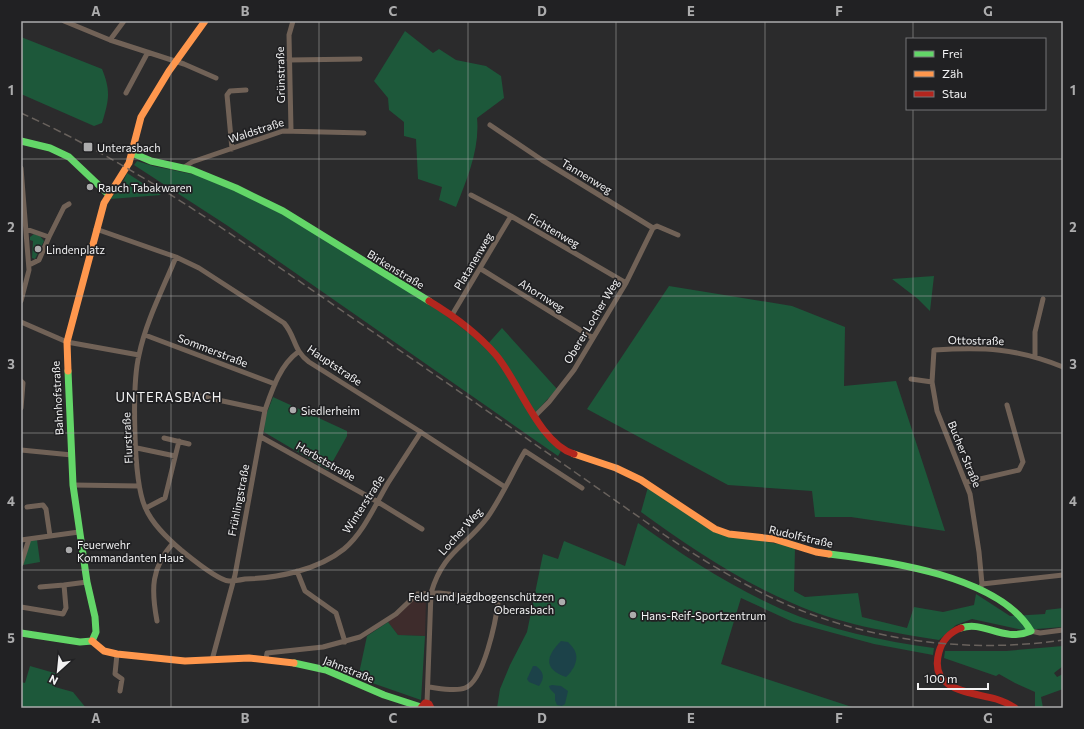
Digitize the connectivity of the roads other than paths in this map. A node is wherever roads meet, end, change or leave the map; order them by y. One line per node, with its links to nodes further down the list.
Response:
1 (124, 21): 5 (street)
2 (205, 21): 9 (street, Bahnhofstraße)
3 (293, 21): 8 (street, Grünstraße)
4 (68, 22): 5 (street)
5 (110, 40): 6 (street)
6 (148, 52): 9 (street); 12 (street)
7 (360, 59): 8 (street)
8 (289, 60): 14 (street, Grünstraße)
9 (176, 61): 10 (street); 18 (street, Bahnhofstraße)
10 (216, 78)
11 (246, 90): 17 (street)
12 (126, 93)
13 (490, 125): 26 (street, Tannenweg)
14 (291, 130): 15 (street, Waldstraße); 17 (street, Waldstraße)
15 (364, 134)
16 (21, 141): 22 (street)
17 (232, 148): 20 (street, Waldstraße)
18 (132, 154): 20 (street); 22 (street, Bahnhofstraße)
19 (21, 168): 21 (street)
20 (183, 168): 37 (street, Birkenstraße)
21 (22, 190): 27 (street)
22 (108, 194): 28 (street, Bahnhofstraße)
23 (471, 195): 25 (street, Fichtenweg)
24 (69, 204): 30 (street)
25 (511, 216): 33 (street, Platanenweg); 34 (street, Fichtenweg)
26 (653, 228): 29 (street, Tannenweg); 34 (street, Oberer Locher Weg)
27 (26, 229): 30 (street); 32 (street)
28 (96, 229): 31 (street, Hauptstraße); 41 (street, Bahnhofstraße)
29 (678, 235)
30 (48, 237): 32 (street)
31 (176, 257): 39 (street, Flurstraße); 43 (street, Hauptstraße)
32 (29, 265): 36 (street)
33 (481, 269): 37 (street, Platanenweg); 40 (street, Ahornweg)
34 (626, 283): 40 (street, Oberer Locher Weg)
35 (1043, 299): 45 (street)
36 (21, 301)
37 (452, 315): 55 (street, Birkenstraße)
38 (21, 322): 41 (street)
39 (145, 335): 44 (street, Flurstraße); 50 (street, Sommerstraße)
40 (593, 338): 55 (street, Oberer Locher Weg)
41 (66, 342): 44 (street); 63 (street, Bahnhofstraße)
42 (934, 350): 45 (street, Ottostraße); 49 (street, Bucher Straße)
43 (298, 352): 50 (street, Frühlingstraße); 56 (street, Hauptstraße)
44 (138, 355): 61 (street, Flurstraße)
45 (1035, 356): 46 (street, Ottostraße)
46 (1063, 367)
47 (911, 379): 49 (street)
48 (21, 381): 53 (street)
49 (932, 382): 65 (street, Bucher Straße)
50 (275, 384): 54 (street, Frühlingstraße)
51 (190, 394): 54 (street)
52 (1007, 405): 65 (street)
53 (21, 408)
54 (265, 410): 57 (street, Frühlingstraße)
55 (534, 417): 86 (street, Rudolfstraße)
56 (421, 432): 68 (street, Hauptstraße); 70 (street, Winterstraße)
57 (261, 437): 70 (street, Herbststraße); 82 (street, Frühlingstraße)
58 (164, 438): 59 (street)
59 (179, 442): 60 (street); 64 (street)
60 (189, 444)
61 (137, 448): 64 (street); 67 (street, Flurstraße)
62 (21, 450): 63 (street)
63 (72, 455): 66 (street, Bahnhofstraße)
64 (175, 456): 72 (street)
65 (967, 482): 86 (street, Bucher Straße)
66 (73, 485): 67 (street); 74 (street, Bahnhofstraße)
67 (139, 486): 72 (street, Flurstraße)
68 (505, 487): 69 (street, Locher Weg); 87 (street, Locher Weg)
69 (582, 488)
70 (378, 502): 73 (street, Herbststraße); 80 (street, Winterstraße)
71 (27, 507): 75 (street)
72 (146, 508): 78 (street, Flurstraße)
73 (422, 529)
74 (80, 532): 75 (street); 83 (street, Bahnhofstraße)
75 (50, 536): 76 (street)
76 (29, 539): 77 (street); 79 (street)
77 (21, 540)
78 (173, 543): 82 (street, Flurstraße); 89 (street)
79 (21, 564)
80 (297, 571): 82 (street, Winterstraße); 94 (street)
81 (1063, 575): 86 (street)
82 (233, 580): 97 (street, Frühlingstraße)
83 (87, 582): 84 (street); 93 (street, Bahnhofstraße)
84 (64, 585): 85 (street); 88 (street)
85 (40, 587)
86 (981, 587): 91 (street, Rudolfstraße)
87 (431, 593): 94 (street); 98 (street, Locher Weg); 98 (street)
88 (21, 607)
89 (157, 621)
90 (1063, 630): 91 (street)
91 (1031, 631): 101 (street)
92 (21, 633): 93 (street)
93 (92, 641): 95 (street, Jahnstraße)
94 (345, 642): 96 (street)
95 (117, 654): 97 (street, Jahnstraße); 99 (street)
96 (266, 656): 97 (street, Jahnstraße); 100 (street, Jahnstraße)
97 (212, 660)
98 (428, 687): 100 (street, Locher Weg)
99 (120, 691)
100 (425, 706)
101 (1015, 708)

